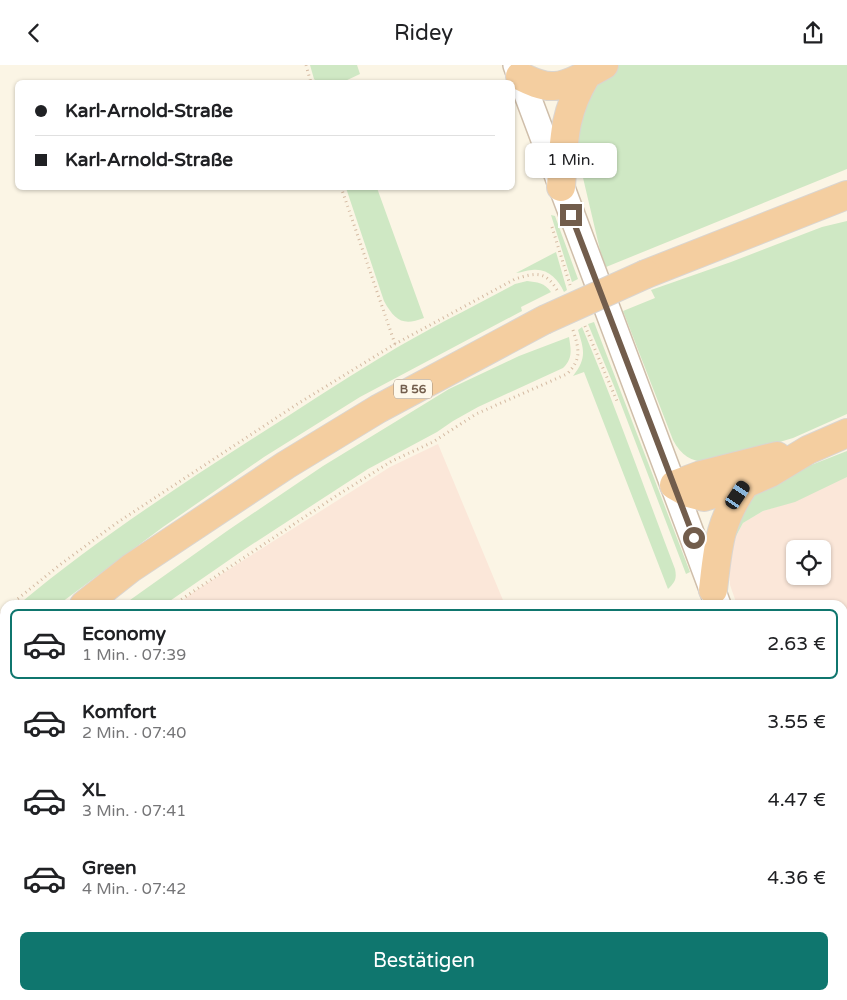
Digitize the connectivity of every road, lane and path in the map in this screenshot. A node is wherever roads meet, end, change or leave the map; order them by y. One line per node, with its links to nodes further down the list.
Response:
1 (306, 65): 5 (path)
2 (550, 65): 4 (highway)
3 (595, 70): 4 (highway); 6 (highway)
4 (518, 71): 6 (main road)
5 (310, 80)
6 (561, 187): 17 (main road)
7 (342, 190): 19 (path)
8 (842, 200): 20 (highway, B 56, bridge)
9 (550, 221): 10 (path)
10 (572, 290)
11 (584, 323): 12 (path)
12 (618, 406)
13 (847, 433): 15 (highway)
14 (433, 441): 21 (path)
15 (808, 450): 16 (highway); 17 (highway)
16 (745, 484): 17 (highway); 18 (highway)
17 (674, 485): 18 (main road)
18 (715, 598)
19 (16, 600)
20 (90, 600)
21 (181, 600)

